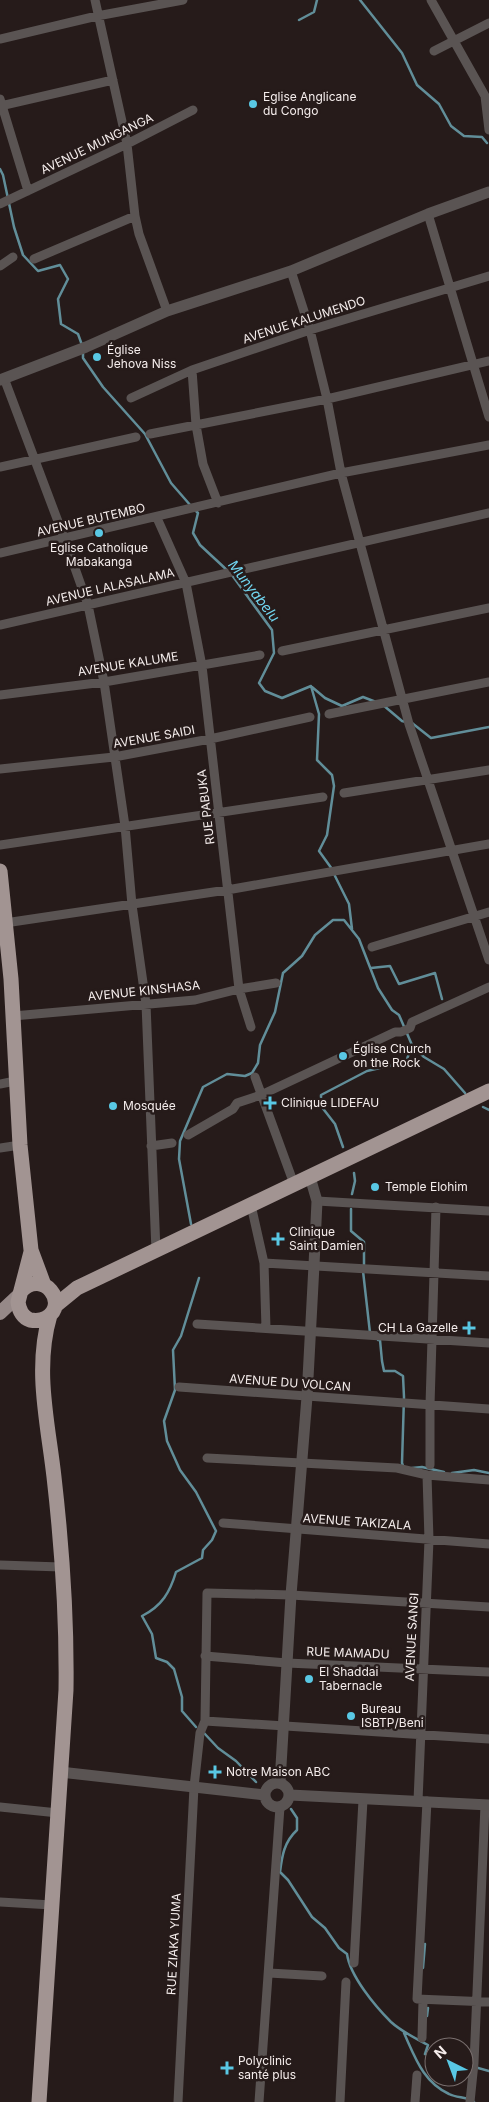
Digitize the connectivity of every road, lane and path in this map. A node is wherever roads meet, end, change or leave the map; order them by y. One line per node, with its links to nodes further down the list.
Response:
1 (95, 0): 4 (street)
2 (182, 0): 4 (street)
3 (431, 0): 7 (street)
4 (97, 16): 6 (street); 9 (street)
5 (489, 24): 7 (street)
6 (0, 39)
7 (455, 40): 8 (street); 11 (street)
8 (434, 51)
9 (112, 80): 10 (street); 14 (street)
10 (1, 103): 15 (street)
11 (488, 109): 13 (street)
12 (193, 110): 14 (street, AVENUE MUNGANGA)
13 (489, 130)
14 (127, 144): 15 (street, AVENUE MUNGANGA); 19 (street)
15 (28, 191): 17 (street, AVENUE MUNGANGA)
16 (489, 192): 18 (street)
17 (5, 202)
18 (428, 214): 23 (street); 25 (street)
19 (135, 216): 21 (street); 26 (street)
20 (13, 257): 22 (street)
21 (34, 259)
22 (0, 266)
23 (291, 271): 26 (street); 27 (street)
24 (489, 276): 25 (street, AVENUE KALUMENDO)
25 (451, 288): 27 (street, AVENUE KALUMENDO); 29 (street)
26 (167, 311): 31 (street)
27 (310, 330): 30 (street, AVENUE KALUMENDO); 33 (street)
28 (489, 361): 29 (street)
29 (473, 365): 33 (street); 34 (street)
30 (192, 370): 32 (street, AVENUE KALUMENDO); 35 (street)
31 (1, 379): 39 (street)
32 (131, 398)
33 (327, 399): 35 (street); 41 (street)
34 (489, 417)
35 (196, 425): 36 (street); 42 (street)
36 (150, 434)
37 (136, 437): 39 (street)
38 (489, 445): 41 (street, AVENUE BUTEMBO)
39 (34, 459): 40 (street); 45 (street)
40 (0, 467)
41 (341, 474): 42 (street, AVENUE BUTEMBO); 46 (street)
42 (218, 503): 44 (street, AVENUE BUTEMBO)
43 (489, 513): 46 (street, AVENUE LALASALAMA)
44 (157, 518): 45 (street, AVENUE BUTEMBO); 48 (street, RUE PABUKA)
45 (65, 540): 47 (street, AVENUE BUTEMBO); 49 (street)
46 (361, 542): 48 (street, AVENUE LALASALAMA); 52 (street)
47 (0, 553)
48 (186, 583): 49 (street, AVENUE LALASALAMA); 55 (street, RUE PABUKA)
49 (88, 605): 51 (street, AVENUE LALASALAMA); 56 (street)
50 (489, 608): 52 (street)
51 (0, 625)
52 (384, 629): 53 (street); 59 (street)
53 (282, 651)
54 (260, 655): 55 (street, AVENUE KALUME)
55 (202, 666): 56 (street, AVENUE KALUME); 62 (street, RUE PABUKA)
56 (104, 682): 58 (street, AVENUE KALUME); 63 (street)
57 (489, 682): 59 (street)
58 (0, 695)
59 (402, 699): 60 (street); 66 (street)
60 (329, 714)
61 (310, 717): 62 (street, AVENUE SAIDI)
62 (210, 739): 63 (street, AVENUE SAIDI); 69 (street, RUE PABUKA)
63 (114, 757): 64 (street, AVENUE SAIDI); 70 (street)
64 (0, 769)
65 (489, 770): 66 (street)
66 (427, 781): 67 (street); 73 (street)
67 (344, 793)
68 (323, 797): 69 (street)
69 (220, 812): 70 (street); 75 (street, RUE PABUKA)
70 (125, 826): 72 (street); 76 (street)
71 (489, 844): 73 (street)
72 (0, 845)
73 (451, 852): 75 (street); 79 (street)
74 (0, 871): 78 (highway)
75 (227, 890): 76 (street); 85 (street, RUE PABUKA)
76 (132, 905): 78 (street); 86 (street)
77 (489, 912): 79 (street)
78 (3, 916): 82 (highway)
79 (475, 916): 80 (street); 81 (street)
80 (372, 946)
81 (489, 960)
82 (5, 981): 87 (highway)
83 (276, 983): 85 (street, AVENUE KINSHASA)
84 (489, 987): 93 (street)
85 (239, 989): 86 (street, AVENUE KINSHASA); 88 (street, RUE PABUKA)
86 (146, 1004): 87 (street, AVENUE KINSHASA); 97 (street)
87 (13, 1016): 90 (highway)
88 (251, 1027)
89 (255, 1077): 93 (street)
90 (15, 1081): 91 (street); 96 (highway)
91 (0, 1084)
92 (489, 1092): 99 (highway)
93 (261, 1095): 94 (street); 100 (street)
94 (188, 1135)
95 (172, 1144): 97 (street)
96 (20, 1145): 98 (street); 105 (highway)
97 (151, 1146): 106 (street)
98 (0, 1148)
99 (310, 1177): 100 (highway); 101 (street)
100 (294, 1184): 102 (highway)
101 (317, 1201): 103 (street); 108 (street)
102 (252, 1205): 106 (highway); 107 (street)
103 (436, 1207): 104 (street); 109 (street)
104 (489, 1210)
105 (31, 1250): 111 (highway); 113 (highway)
106 (156, 1251): 112 (highway)
107 (264, 1263): 108 (street); 119 (street)
108 (314, 1265): 109 (street); 120 (street)
109 (435, 1273): 110 (street); 121 (street)
110 (489, 1276)
111 (47, 1287): 112 (highway); 113 (highway); 114 (highway)
112 (77, 1288): 114 (highway)
113 (20, 1293): 115 (main road); 117 (highway)
114 (52, 1311): 117 (highway); 123 (highway)
115 (0, 1313)
116 (0, 1318): 117 (main road)
117 (27, 1318): 123 (highway)
118 (197, 1324): 119 (street)
119 (266, 1328): 120 (street)
120 (310, 1332): 121 (street); 125 (street)
121 (432, 1339): 122 (street); 126 (street)
122 (489, 1343)
123 (42, 1351): 138 (highway)
124 (179, 1387): 125 (street, AVENUE DU VOLCAN)
125 (307, 1397): 126 (street, AVENUE DU VOLCAN); 129 (street)
126 (430, 1405): 127 (street, AVENUE DU VOLCAN); 130 (street)
127 (489, 1409)
128 (208, 1458): 129 (street)
129 (302, 1463): 131 (street); 134 (street)
130 (430, 1465)
131 (427, 1474): 132 (street); 135 (street, AVENUE SANGI)
132 (489, 1480)
133 (223, 1524): 134 (street, AVENUE TAKIZALA)
134 (297, 1530): 135 (street, AVENUE TAKIZALA); 139 (street)
135 (429, 1540): 136 (street, AVENUE TAKIZALA); 140 (street, AVENUE SANGI)
136 (489, 1544)
137 (0, 1565): 138 (street)
138 (61, 1567): 150 (highway)
139 (292, 1595): 140 (street); 142 (street, RUE ZIAKA YUMA); 143 (street)
140 (427, 1603): 141 (street); 144 (street, AVENUE SANGI)
141 (489, 1607)
142 (205, 1656): 143 (street, RUE MAMADU); 146 (street, RUE ZIAKA YUMA)
143 (288, 1663): 144 (street, RUE MAMADU); 147 (street)
144 (423, 1668): 145 (street, RUE MAMADU); 148 (street, AVENUE SANGI)
145 (489, 1672)
146 (203, 1727): 147 (street); 152 (street, RUE ZIAKA YUMA)
147 (284, 1728): 148 (street); 151 (street)
148 (421, 1734): 149 (street); 156 (street, AVENUE SANGI)
149 (489, 1739)
150 (60, 1772): 152 (street); 160 (highway)
151 (280, 1783): 153 (street); 154 (street)
152 (194, 1787): 153 (street); 174 (street, RUE ZIAKA YUMA)
153 (264, 1795): 159 (street)
154 (290, 1795): 155 (street); 159 (street)
155 (363, 1800): 156 (street); 163 (street)
156 (423, 1801): 157 (street); 167 (street, AVENUE SANGI)
157 (487, 1805): 168 (street)
158 (0, 1807): 160 (street)
159 (280, 1807): 164 (street)
160 (58, 1813): 162 (highway)
161 (0, 1902): 162 (street)
162 (52, 1905): 173 (highway)
163 (354, 1963)
164 (269, 1973): 165 (street); 175 (street)
165 (322, 1976)
166 (346, 1982): 176 (street)
167 (424, 2001): 168 (street); 170 (street)
168 (476, 2002): 169 (street); 172 (street)
169 (489, 2002)
170 (422, 2038)
171 (417, 2075): 177 (street)
172 (470, 2099)
173 (39, 2102)
174 (178, 2102)
175 (259, 2102)
176 (340, 2102)
177 (415, 2102)

